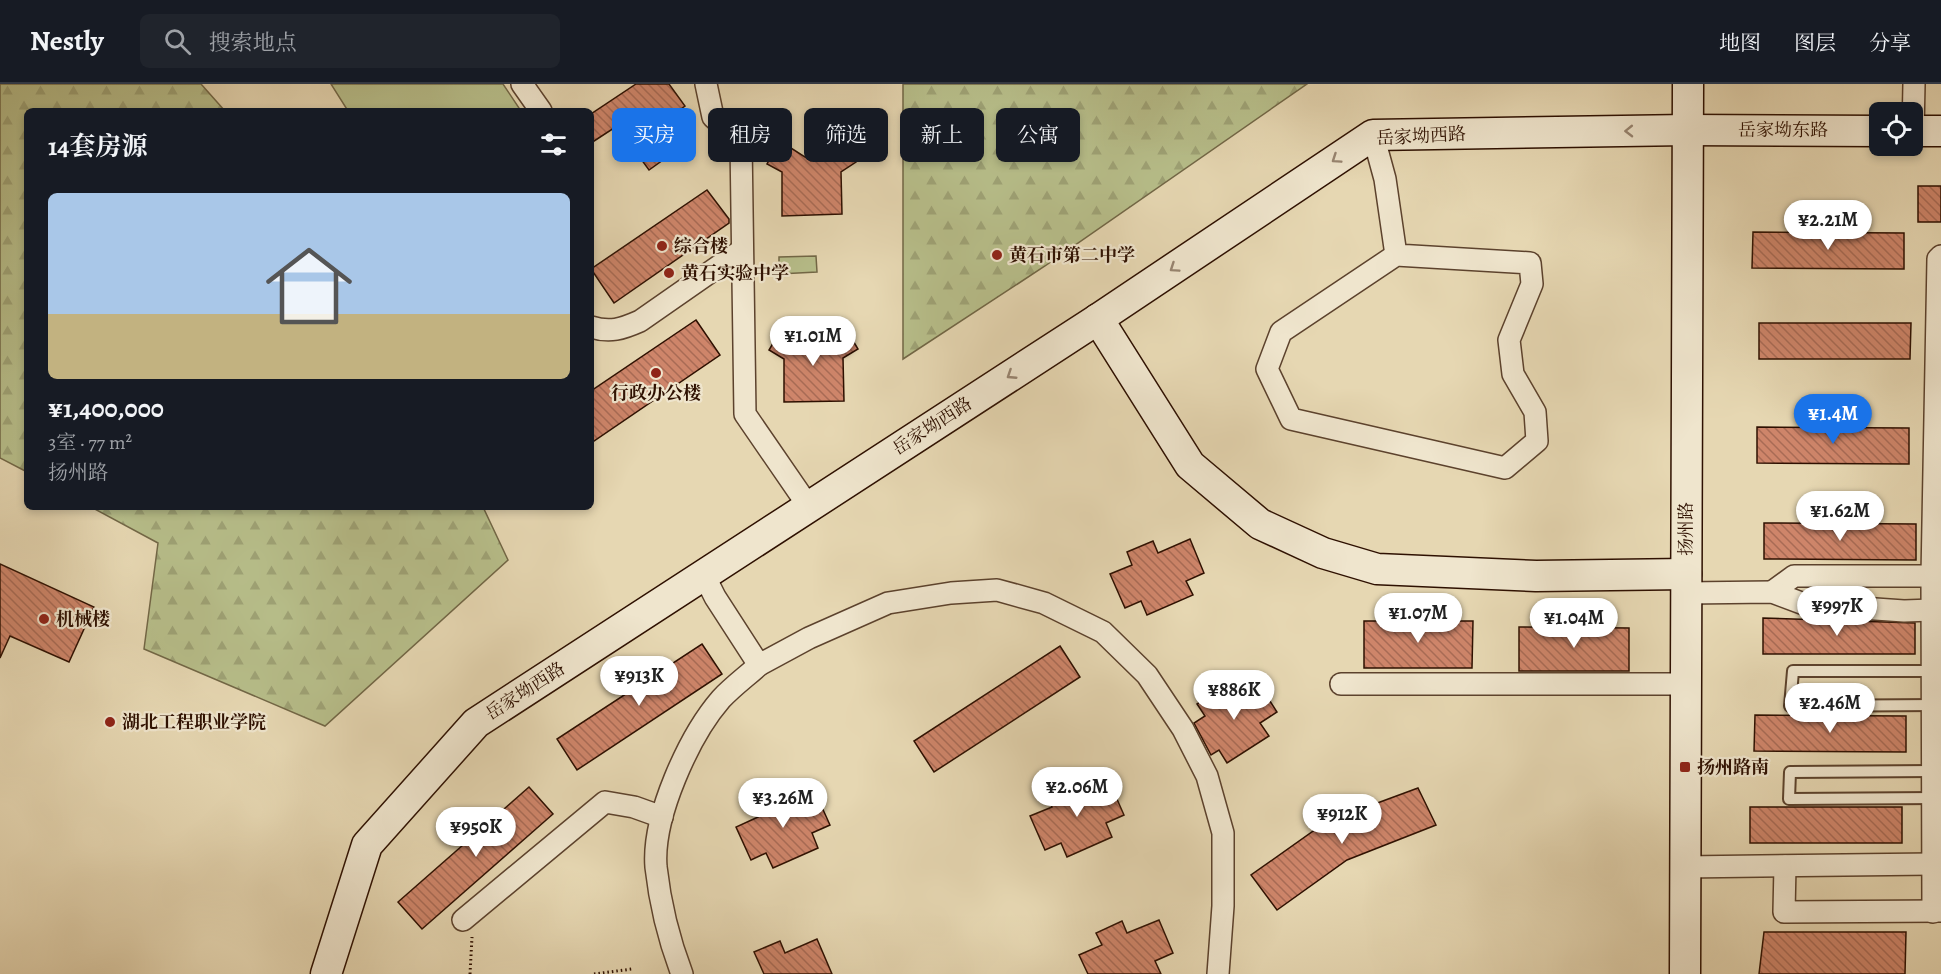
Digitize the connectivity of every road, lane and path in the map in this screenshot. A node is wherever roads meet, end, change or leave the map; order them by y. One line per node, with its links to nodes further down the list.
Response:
1 (522, 84): 6 (street)
2 (706, 84): 12 (street)
3 (1688, 84): 7 (main road, 扬州路)
4 (1914, 84): 5 (street)
5 (1914, 102)
6 (539, 108)
7 (1687, 130): 8 (main road, 岳家坳东路); 11 (main road, 岳家坳西路, one-way to 11); 24 (main road, 扬州路)
8 (1869, 131)
9 (1923, 131): 10 (main road)
10 (1941, 131)
11 (1373, 135): 13 (street); 15 (main road, 岳家坳西路, one-way to 15)
12 (742, 250): 17 (street); 19 (street)
13 (1396, 255): 13 (street)
14 (1941, 256): 16 (street)
15 (1098, 319): 19 (main road, 岳家坳西路, one-way to 19); 24 (main road)
16 (1939, 320): 18 (street)
17 (594, 328)
18 (1938, 403): 20 (street)
19 (809, 507): 22 (main road, 岳家坳西路)
20 (1937, 521): 21 (street)
21 (1937, 548): 23 (street)
22 (704, 575): 28 (street); 43 (main road, 岳家坳西路)
23 (1932, 576): 25 (street); 26 (street)
24 (1686, 584): 25 (street); 31 (main road, 扬州路)
25 (1772, 592): 26 (street)
26 (1937, 610): 27 (street)
27 (1936, 641): 29 (street)
28 (759, 665): 36 (street); 47 (street)
29 (1932, 671): 32 (street); 32 (lane)
30 (1341, 684): 31 (street)
31 (1685, 684): 39 (main road, 扬州路)
32 (1937, 705): 33 (street)
33 (1937, 738): 34 (street)
34 (1933, 771): 35 (street); 35 (lane)
35 (1937, 798): 37 (street)
36 (662, 818): 41 (street); 46 (street)
37 (1933, 864): 38 (street); 40 (street)
38 (1785, 866): 39 (street); 40 (street)
39 (1684, 867): 48 (main road, 扬州路)
40 (1937, 912)
41 (463, 920): 44 (path)
42 (632, 969): 45 (path)
43 (326, 974)
44 (470, 974)
45 (594, 974)
46 (682, 974)
47 (1218, 974)
48 (1685, 974)

